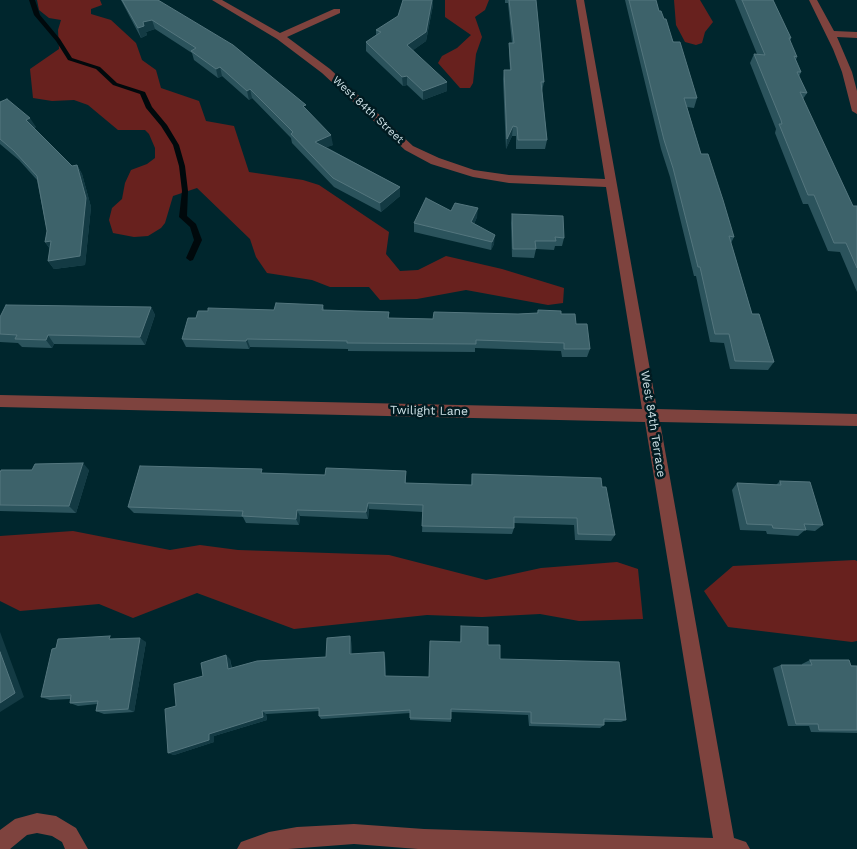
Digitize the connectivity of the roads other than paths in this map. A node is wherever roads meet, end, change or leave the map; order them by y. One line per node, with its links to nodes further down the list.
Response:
1 (216, 0): 7 (street, West 84th Street)
2 (580, 0): 9 (street, West 84th Terrace)
3 (813, 0): 5 (street)
4 (337, 11): 7 (street)
5 (831, 34): 6 (street); 8 (street)
6 (857, 35)
7 (280, 37): 9 (street, West 84th Street)
8 (857, 111)
9 (612, 183): 11 (street, West 84th Terrace)
10 (0, 401): 11 (street, Twilight Lane)
11 (652, 414): 12 (street, Twilight Lane); 16 (street, West 84th Terrace)
12 (857, 420)
13 (0, 845): 14 (street)
14 (77, 849)
15 (248, 849): 16 (street)
16 (725, 849): 17 (street)
17 (739, 849)

